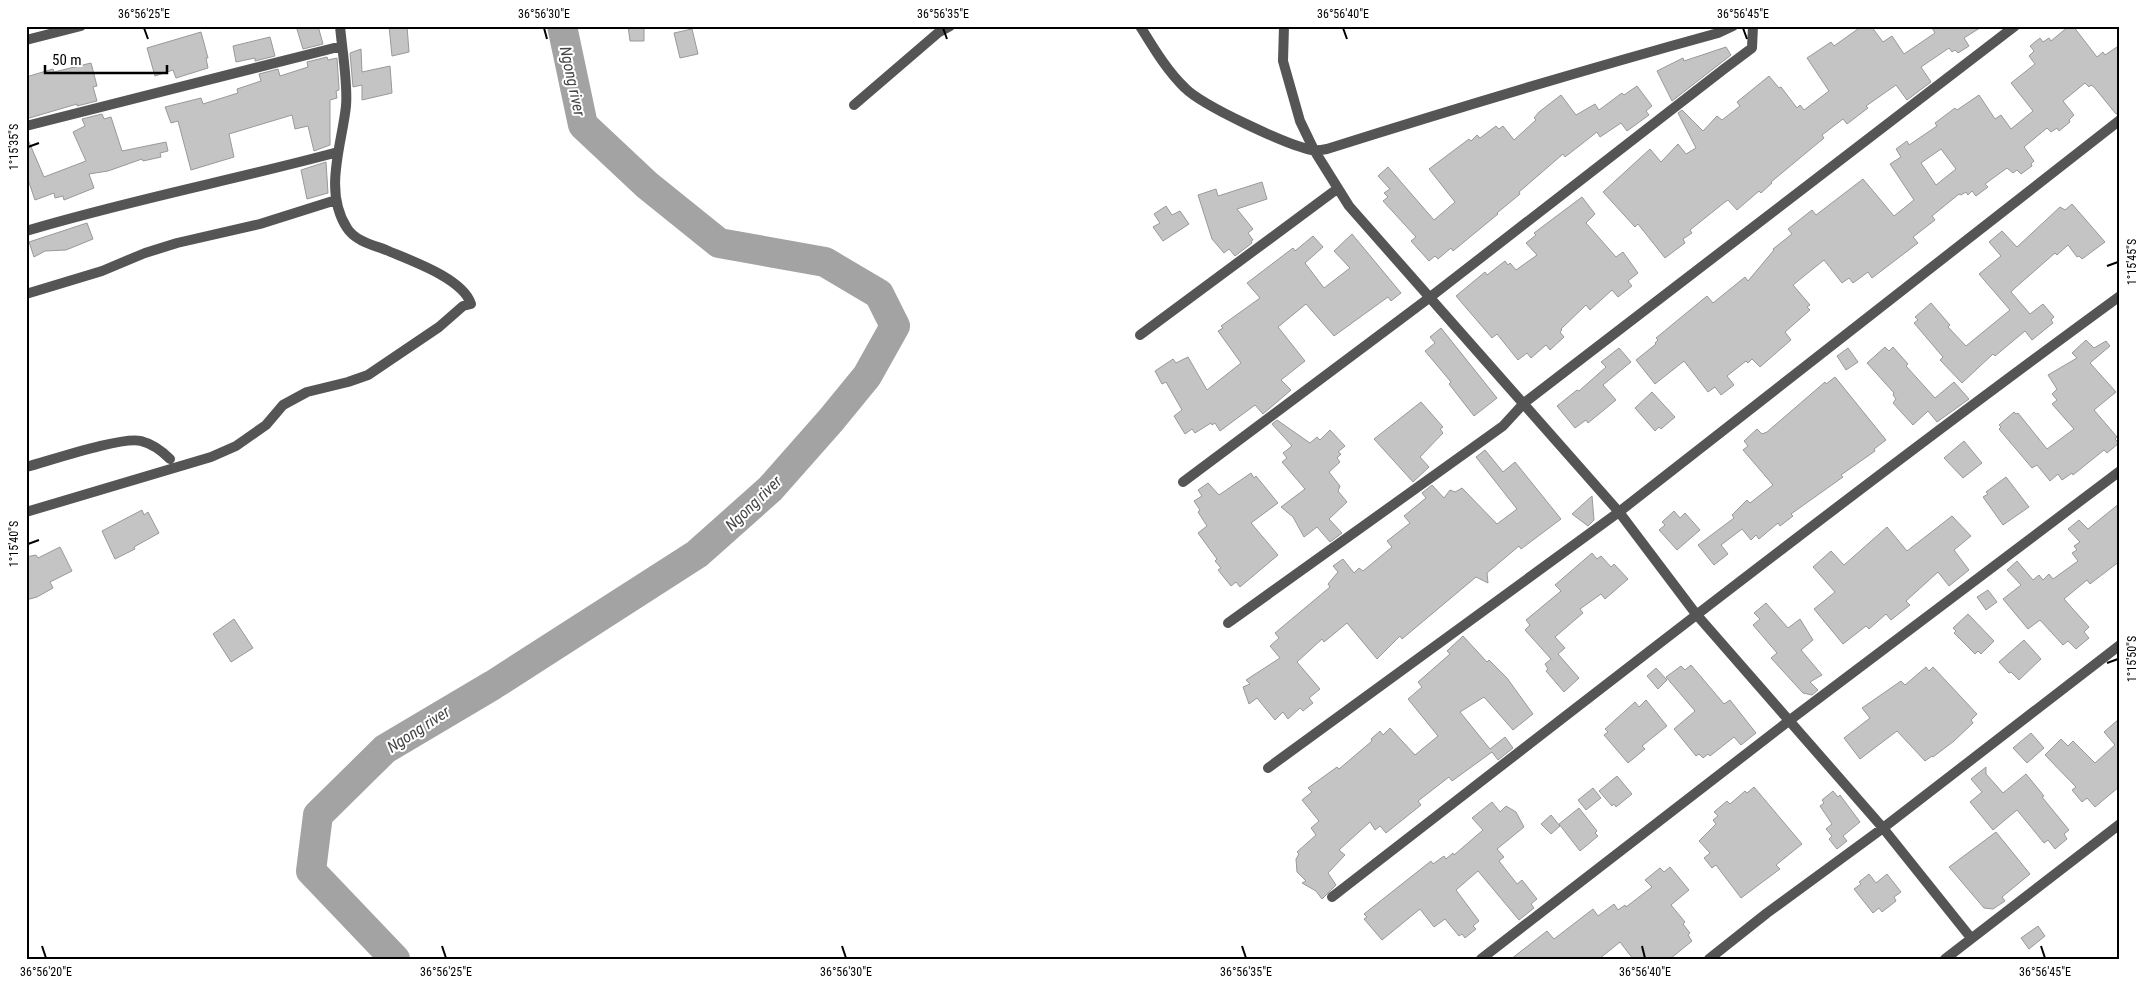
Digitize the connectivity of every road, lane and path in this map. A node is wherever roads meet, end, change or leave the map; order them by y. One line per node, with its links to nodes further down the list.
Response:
1 (81, 26): 9 (street)
2 (340, 26): 10 (street)
3 (950, 26): 11 (street)
4 (1140, 26): 14 (street)
5 (1284, 26): 14 (street)
6 (1733, 26): 14 (street)
7 (1753, 26): 21 (street)
8 (2015, 26): 23 (street)
9 (26, 40)
10 (342, 46): 13 (street); 15 (street)
11 (854, 105)
12 (2120, 120): 29 (street)
13 (26, 126)
14 (1314, 150): 16 (street)
15 (338, 152): 17 (street); 18 (street)
16 (1338, 189): 21 (street); 22 (street)
17 (336, 200): 19 (street); 28 (street)
18 (26, 231)
19 (26, 294)
20 (2120, 296): 30 (street)
21 (1429, 298): 23 (street); 27 (street)
22 (1140, 335)
23 (1524, 402): 29 (street); 31 (street)
24 (170, 459): 25 (street)
25 (26, 467)
26 (2120, 471): 33 (street)
27 (1183, 482)
28 (26, 512)
29 (1619, 512): 30 (street); 34 (street)
30 (1696, 614): 33 (street); 37 (street)
31 (1228, 623)
32 (2120, 645): 36 (street)
33 (1790, 720): 36 (street); 39 (street)
34 (1268, 768)
35 (2120, 824): 38 (street)
36 (1883, 828): 38 (street); 40 (street)
37 (1332, 897)
38 (1971, 938): 41 (street)
39 (1481, 959)
40 (1709, 959)
41 (1945, 959)

